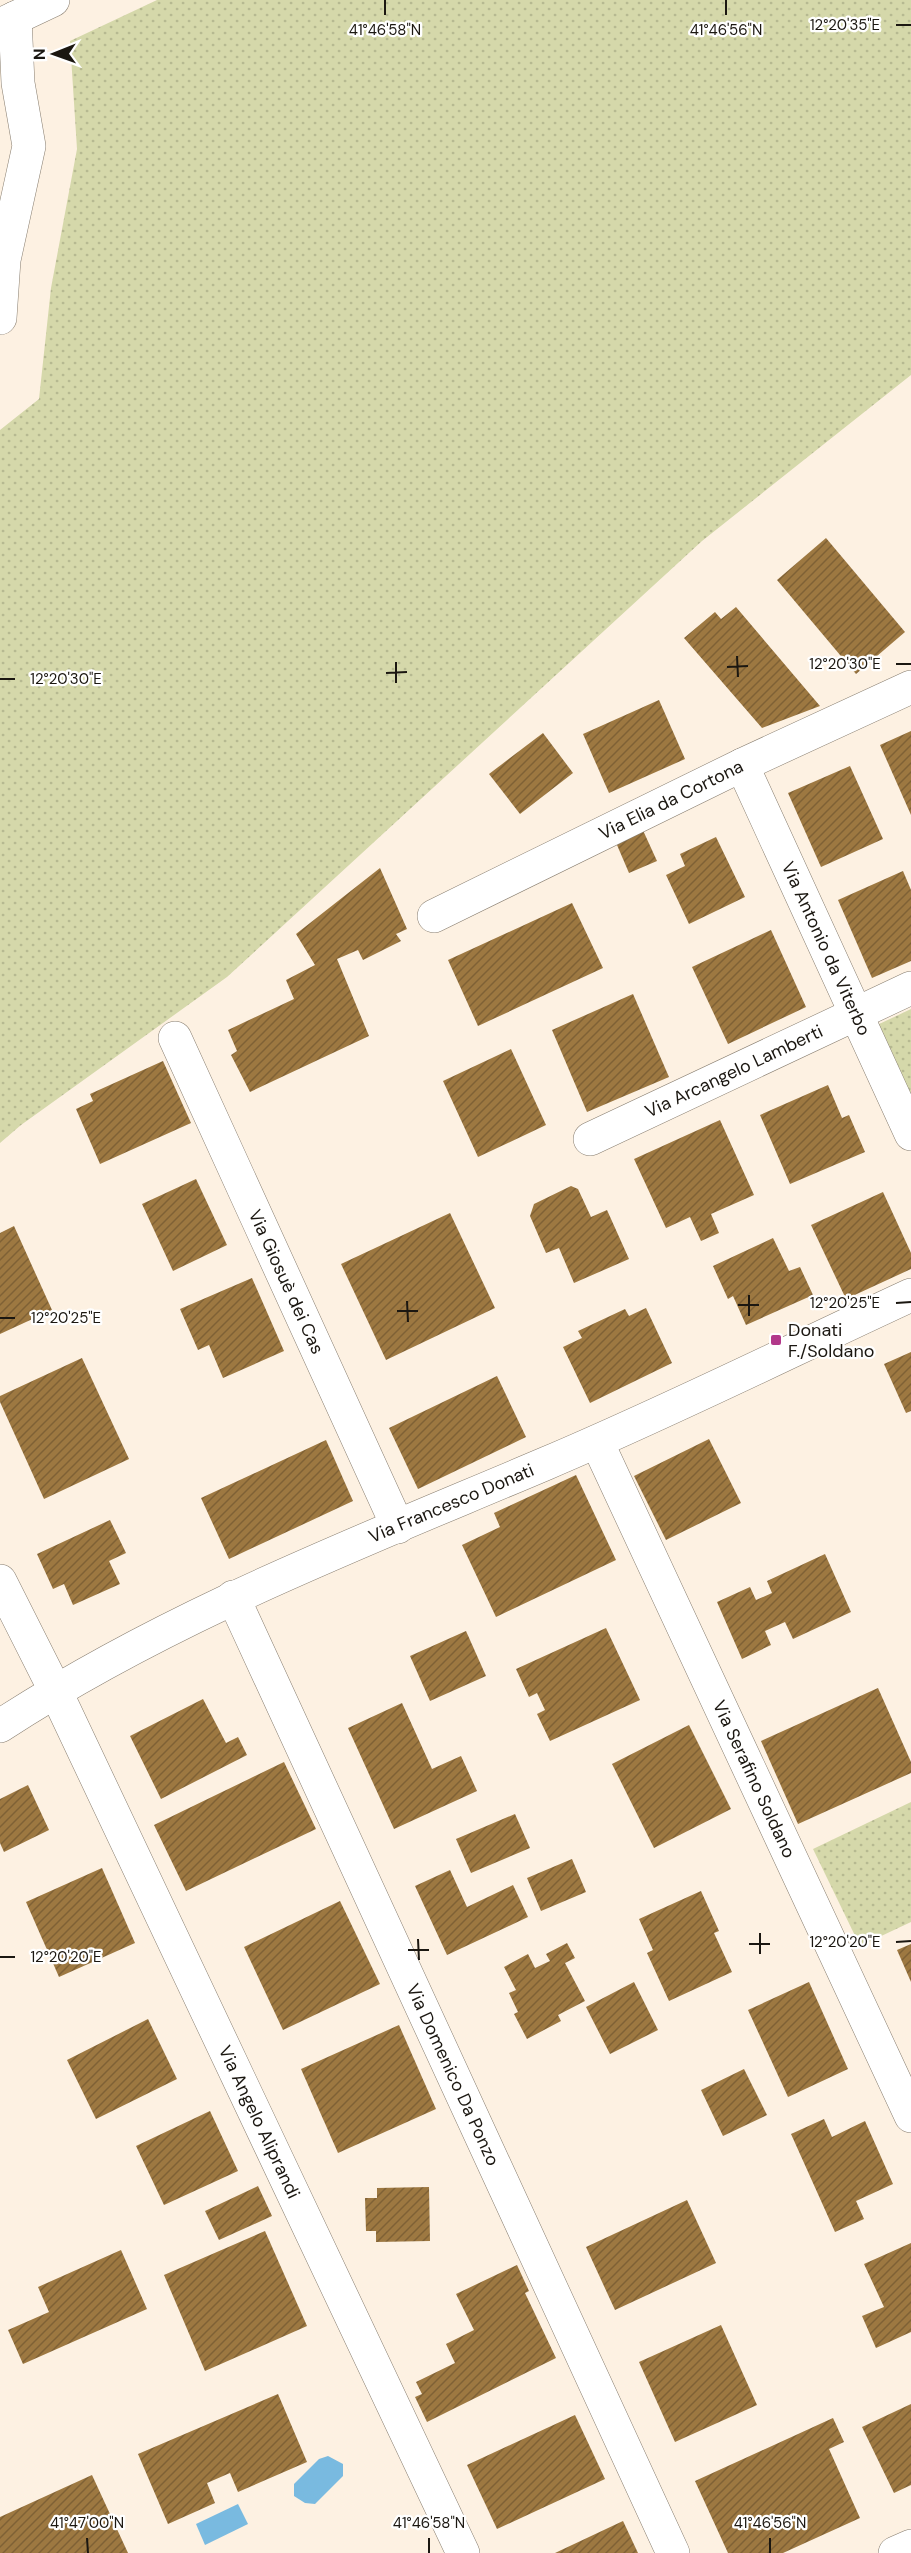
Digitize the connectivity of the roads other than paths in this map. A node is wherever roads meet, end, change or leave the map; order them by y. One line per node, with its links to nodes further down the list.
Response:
1 (54, 0): 2 (street)
2 (7, 22): 3 (street)
3 (9, 88): 4 (street)
4 (0, 318)
5 (911, 687): 6 (street, Via Elia da Cortona)
6 (742, 765): 7 (street, Via Elia da Cortona); 9 (street, Via Antonio da Viterbo)
7 (434, 916)
8 (911, 988): 9 (street, Via Arcangelo Lamberti)
9 (856, 1014): 11 (street, Via Antonio da Viterbo); 12 (street, Via Arcangelo Lamberti)
10 (174, 1038): 15 (street, Via Giosuè dei Cas)
11 (911, 1134)
12 (590, 1139)
13 (911, 1295): 14 (street, Via Francesco Donati)
14 (597, 1442): 15 (street, Via Francesco Donati); 20 (street, Via Serafino Soldano)
15 (398, 1527): 17 (street, Via Francesco Donati)
16 (0, 1581): 18 (street, Via Angelo Aliprandi)
17 (233, 1597): 18 (street, Via Francesco Donati); 23 (street, Via Domenico Da Ponzo)
18 (55, 1690): 19 (street, Via Francesco Donati); 22 (street, Via Angelo Aliprandi)
19 (0, 1726)
20 (911, 2116)
21 (911, 2546): 24 (street)
22 (463, 2553)
23 (673, 2553)
24 (895, 2553)

